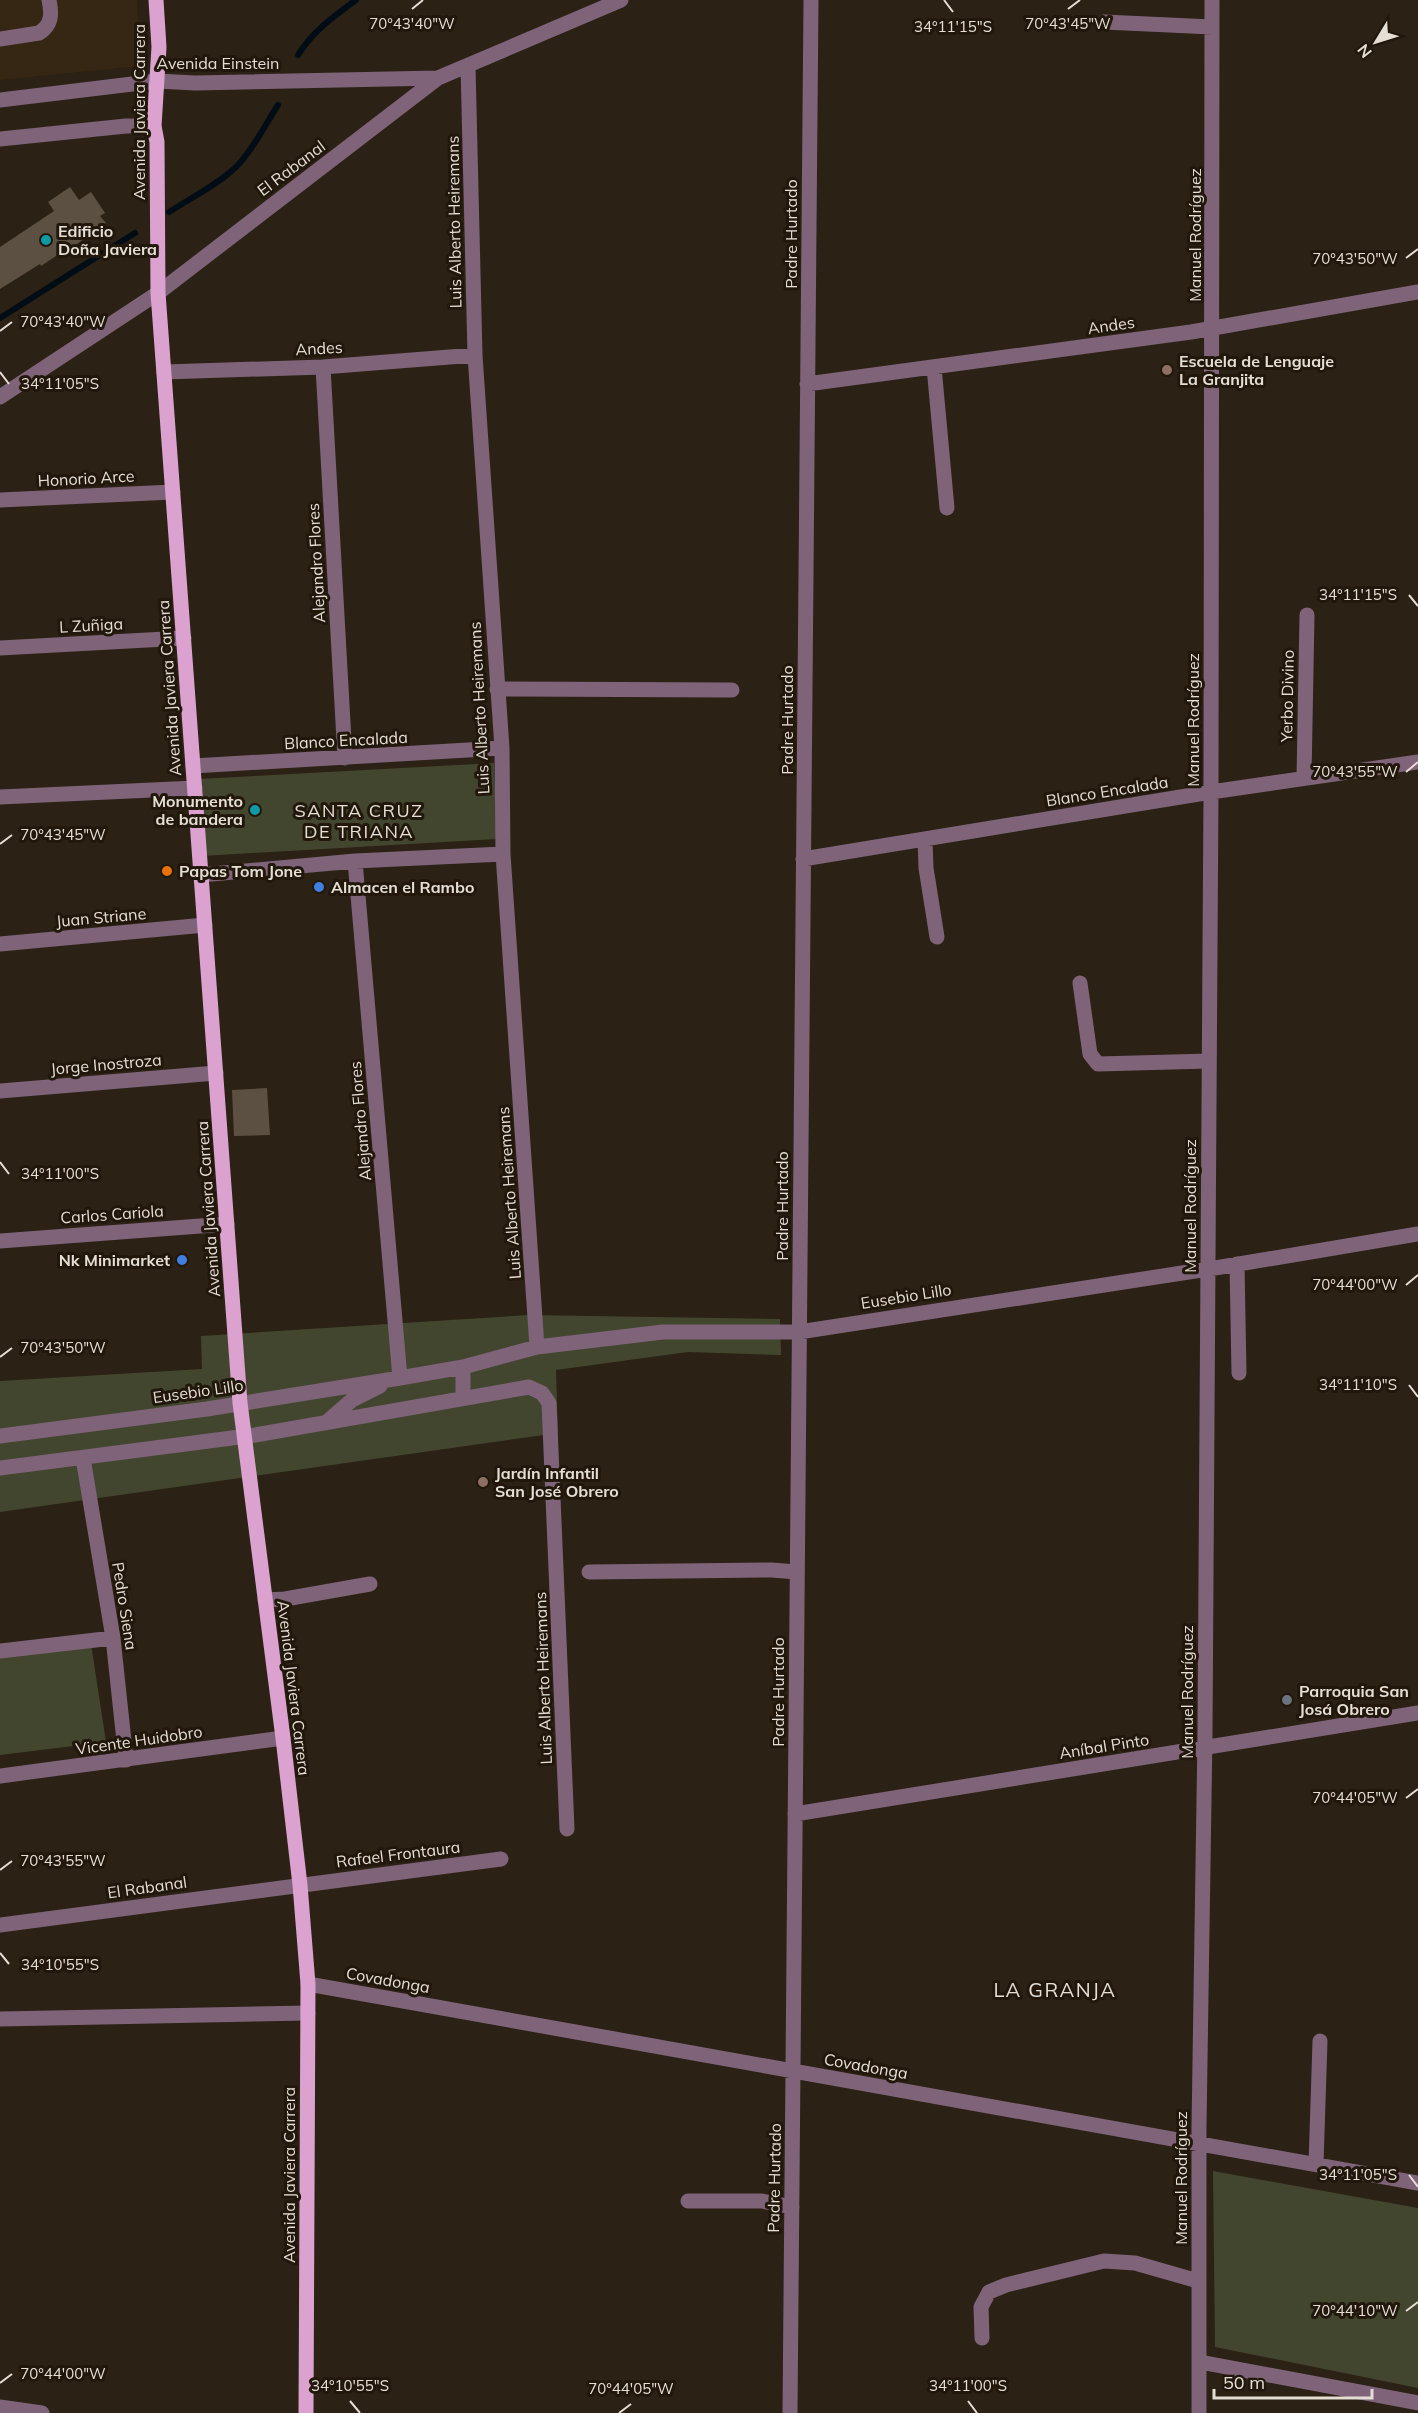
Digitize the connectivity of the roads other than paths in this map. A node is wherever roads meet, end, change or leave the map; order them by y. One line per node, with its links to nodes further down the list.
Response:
1 (156, 0): 11 (main road, Avenida Javiera Carrera)
2 (621, 0): 9 (street, El Rabanal)
3 (811, 0): 22 (street, Padre Hurtado)
4 (1212, 0): 7 (street, Manuel Rodríguez)
5 (50, 3): 8 (street)
6 (1104, 22): 7 (street)
7 (1212, 27): 17 (street, Manuel Rodríguez)
8 (0, 39)
9 (468, 66): 10 (street, El Rabanal); 18 (street, Luis Alberto Heiremans)
10 (438, 78): 11 (street, Avenida Einstein); 15 (street, El Rabanal)
11 (157, 81): 12 (street, Avenida Einstein); 13 (main road, Avenida Javiera Carrera)
12 (0, 100)
13 (154, 126): 14 (street); 15 (main road, Avenida Javiera Carrera)
14 (0, 139)
15 (158, 292): 21 (main road, Avenida Javiera Carrera); 23 (street, El Rabanal)
16 (1417, 297): 17 (street, Andes)
17 (1213, 327): 20 (street, Andes); 38 (street, Manuel Rodríguez)
18 (475, 355): 19 (street, Andes); 30 (street, Luis Alberto Heiremans)
19 (323, 367): 21 (street, Andes); 33 (street, Alejandro Flores)
20 (934, 368): 22 (street, Andes); 26 (street)
21 (164, 372): 24 (main road, Avenida Javiera Carrera)
22 (807, 384): 42 (street, Padre Hurtado)
23 (0, 397)
24 (173, 492): 25 (street, Honorio Arce); 28 (main road, Avenida Javiera Carrera)
25 (0, 500)
26 (947, 508)
27 (1307, 615): 36 (street, Yerbo Divino)
28 (184, 638): 29 (street, L Zuñiga); 35 (main road, Avenida Javiera Carrera)
29 (0, 648)
30 (497, 689): 31 (street); 32 (street, Luis Alberto Heiremans)
31 (732, 690)
32 (502, 748): 33 (street, Blanco Encalada); 41 (street, Luis Alberto Heiremans)
33 (345, 758): 35 (street, Blanco Encalada)
34 (1418, 762): 36 (street, Blanco Encalada)
35 (193, 766): 37 (main road, Avenida Javiera Carrera)
36 (1304, 778): 38 (street, Blanco Encalada)
37 (195, 788): 39 (street); 44 (main road, Avenida Javiera Carrera)
38 (1211, 792): 40 (street, Blanco Encalada); 49 (street, Manuel Rodríguez)
39 (0, 797)
40 (925, 839): 42 (street, Blanco Encalada); 46 (street)
41 (503, 854): 43 (street); 58 (street, Luis Alberto Heiremans)
42 (803, 859): 57 (street, Padre Hurtado)
43 (355, 861): 44 (street); 61 (street, Alejandro Flores)
44 (201, 875): 45 (main road, Avenida Javiera Carrera)
45 (205, 925): 47 (street, Juan Striane); 50 (main road, Avenida Javiera Carrera)
46 (937, 937)
47 (0, 944)
48 (1080, 983): 49 (street)
49 (1209, 1061): 56 (street, Manuel Rodríguez)
50 (216, 1073): 51 (street, Jorge Inostroza); 52 (main road, Avenida Javiera Carrera)
51 (0, 1091)
52 (227, 1224): 54 (street, Carlos Cariola); 63 (main road, Avenida Javiera Carrera)
53 (1418, 1234): 55 (street, Eusebio Lillo)
54 (0, 1241)
55 (1237, 1264): 56 (street, Eusebio Lillo); 60 (street)
56 (1207, 1269): 57 (street, Eusebio Lillo); 77 (street, Manuel Rodríguez)
57 (799, 1332): 58 (street, Eusebio Lillo); 70 (street, Padre Hurtado)
58 (537, 1347): 59 (street, Eusebio Lillo)
59 (463, 1367): 61 (street, Eusebio Lillo); 62 (street)
60 (1239, 1373)
61 (400, 1378): 63 (street, Eusebio Lillo); 64 (street, Eusebio Lillo)
62 (463, 1398): 64 (street); 81 (street, Luis Alberto Heiremans)
63 (240, 1403): 65 (street, Eusebio Lillo); 66 (main road, Avenida Javiera Carrera)
64 (327, 1422): 66 (street)
65 (0, 1436)
66 (246, 1437): 67 (street); 72 (main road, Avenida Javiera Carrera)
67 (83, 1458): 68 (street); 73 (street, Pedro Siena)
68 (0, 1468)
69 (589, 1572): 70 (street)
70 (797, 1572): 80 (street, Padre Hurtado)
71 (370, 1584): 72 (street)
72 (265, 1600): 76 (main road, Avenida Javiera Carrera)
73 (113, 1638): 74 (street); 78 (street, Pedro Siena)
74 (0, 1652)
75 (1418, 1713): 77 (street, Aníbal Pinto)
76 (283, 1738): 78 (street, Vicente Huidobro); 83 (main road, Avenida Javiera Carrera)
77 (1204, 1748): 80 (street, Aníbal Pinto); 90 (street, Manuel Rodríguez)
78 (126, 1760): 79 (street, Vicente Huidobro)
79 (0, 1776)
80 (795, 1814): 89 (street, Padre Hurtado)
81 (567, 1829)
82 (501, 1859): 83 (street, Rafael Frontaura)
83 (300, 1885): 84 (street, El Rabanal); 85 (main road, Avenida Javiera Carrera)
84 (0, 1925)
85 (308, 1984): 86 (main road, Avenida Javiera Carrera); 89 (street, Covadonga)
86 (308, 2013): 87 (street); 101 (main road, Avenida Javiera Carrera)
87 (0, 2019)
88 (1320, 2041): 91 (street)
89 (793, 2072): 90 (street, Covadonga); 94 (street, Padre Hurtado)
90 (1199, 2143): 91 (street, Covadonga); 95 (street, Manuel Rodríguez)
91 (1316, 2164): 92 (street, Covadonga)
92 (1418, 2183)
93 (688, 2201): 94 (street)
94 (792, 2207): 102 (street, Padre Hurtado)
95 (1198, 2281): 96 (street); 97 (street, Manuel Rodríguez)
96 (982, 2338)
97 (1200, 2362): 98 (street); 103 (street, Manuel Rodríguez)
98 (1418, 2403)
99 (0, 2407): 100 (street)
100 (42, 2413)
101 (306, 2413)
102 (790, 2413)
103 (1199, 2413)

